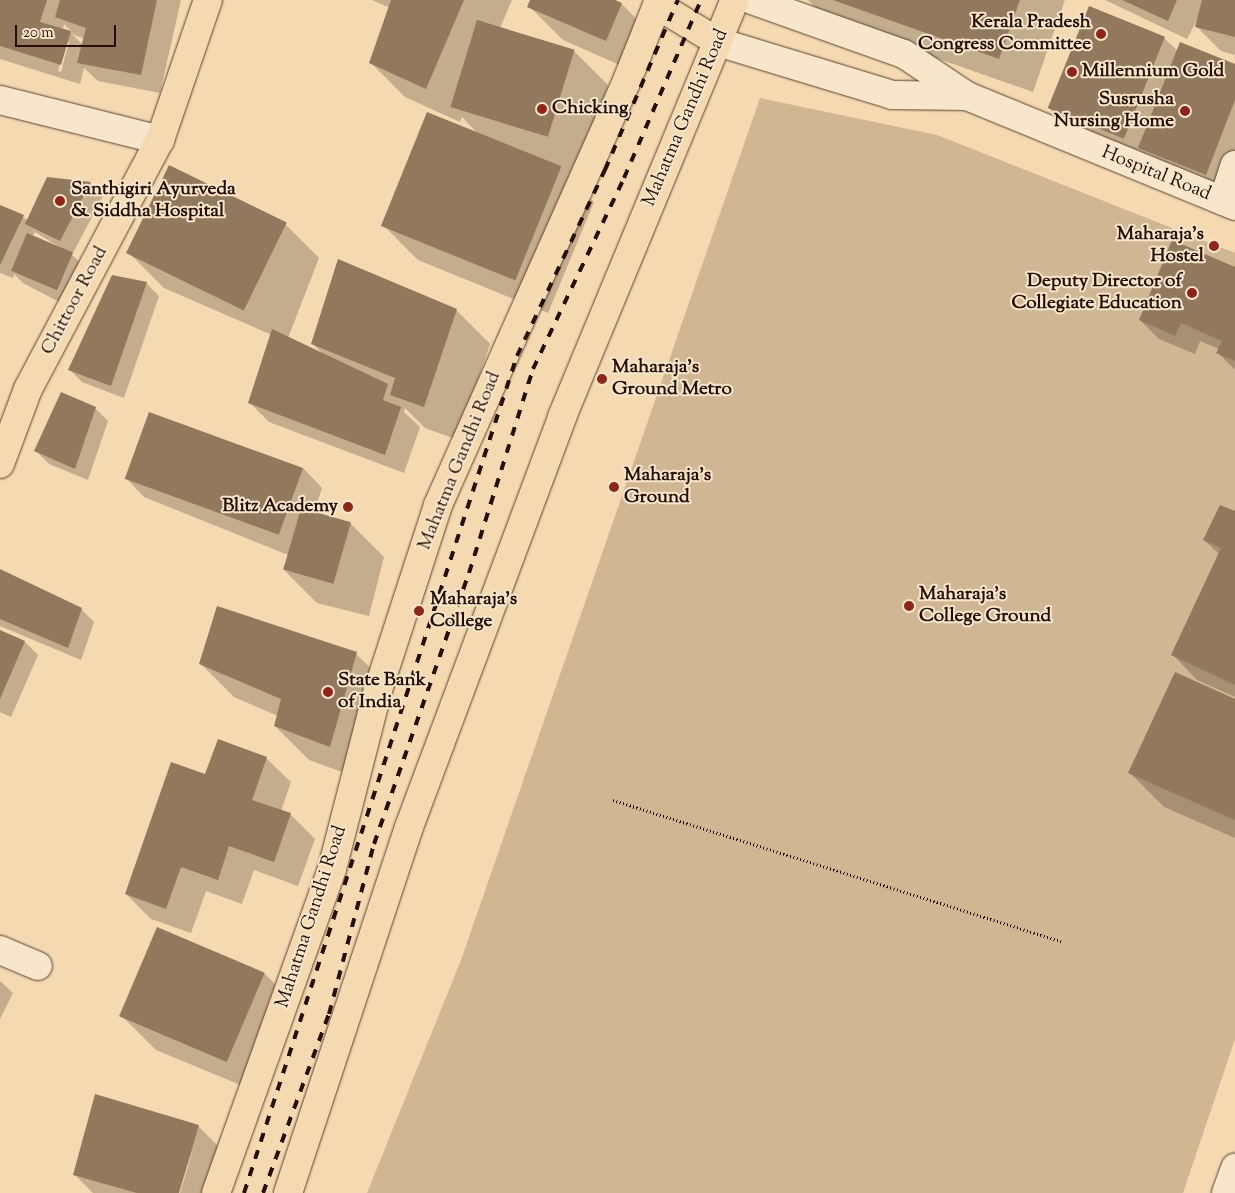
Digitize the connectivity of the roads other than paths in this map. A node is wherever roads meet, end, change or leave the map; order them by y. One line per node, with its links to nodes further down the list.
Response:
1 (208, 0): 8 (main road, Chittoor Road)
2 (735, 0): 5 (main road, Mahatma Gandhi Road)
3 (752, 0): 6 (street, Hospital Road)
4 (655, 2): 5 (main road); 15 (main road, Mahatma Gandhi Road)
5 (718, 42): 6 (street, Hospital Road); 16 (main road, Mahatma Gandhi Road)
6 (966, 96): 10 (street, Hospital Road)
7 (0, 100): 8 (street)
8 (160, 140): 11 (main road, Chittoor Road)
9 (1235, 165): 10 (street)
10 (1229, 203)
11 (0, 464)
12 (0, 950): 13 (street)
13 (38, 966)
14 (1235, 1168): 17 (street)
15 (216, 1193)
16 (288, 1193)
17 (1226, 1193)

